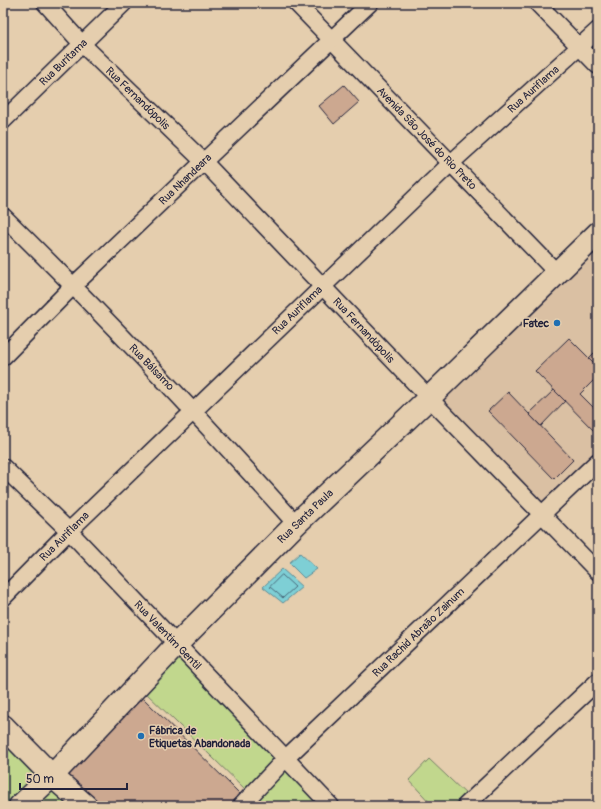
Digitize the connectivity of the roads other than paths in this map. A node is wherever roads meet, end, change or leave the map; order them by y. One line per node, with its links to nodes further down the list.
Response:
1 (45, 3): 8 (street, Rua Fernandópolis)
2 (124, 3): 8 (street, Rua Buritama)
3 (296, 3): 7 (street, Avenida São José do Rio Preto)
4 (370, 3): 7 (street, Rua Nhandeara)
5 (537, 3): 9 (street)
6 (598, 30): 9 (street, Rua Auriflama)
7 (332, 38): 12 (street, Rua Nhandeara); 13 (street, Avenida São José do Rio Preto)
8 (82, 44): 11 (street, Rua Buritama); 12 (street, Rua Fernandópolis)
9 (579, 48): 10 (street); 13 (street, Rua Auriflama)
10 (598, 66)
11 (3, 121)
12 (203, 161): 17 (street, Rua Nhandeara); 18 (street, Rua Fernandópolis)
13 (451, 163): 16 (street, Avenida São José do Rio Preto); 18 (street, Rua Auriflama)
14 (3, 216): 17 (street, Rua Bálsamo)
15 (598, 233): 16 (street, Rua Santa Paula)
16 (557, 273): 20 (street, Rua Santa Paula)
17 (74, 285): 19 (street, Rua Nhandeara); 21 (street, Rua Bálsamo)
18 (323, 286): 20 (street, Rua Fernandópolis); 21 (street, Rua Auriflama)
19 (3, 357)
20 (429, 398): 24 (street, Rua Fernandópolis); 25 (street, Rua Santa Paula)
21 (194, 410): 25 (street, Rua Bálsamo); 26 (street, Rua Auriflama)
22 (598, 461): 24 (street, Rua Rachid Abraão Zainum)
23 (3, 467): 26 (street, Rua Valentim Gentil)
24 (542, 514): 27 (street, Rua Fernandópolis); 32 (street, Rua Rachid Abraão Zainum)
25 (296, 524): 29 (street, Rua Santa Paula)
26 (69, 531): 28 (street, Rua Auriflama); 29 (street, Rua Valentim Gentil)
27 (598, 572)
28 (3, 598)
29 (177, 644): 32 (street, Rua Valentim Gentil); 33 (street, Rua Santa Paula)
30 (598, 681): 38 (street)
31 (3, 726): 33 (street)
32 (286, 758): 36 (street, Rua Rachid Abraão Zainum); 37 (street, Rua Valentim Gentil)
33 (52, 776): 34 (street, Rua Santa Paula); 35 (street)
34 (20, 806)
35 (86, 806)
36 (241, 806)
37 (331, 806)
38 (465, 806)

